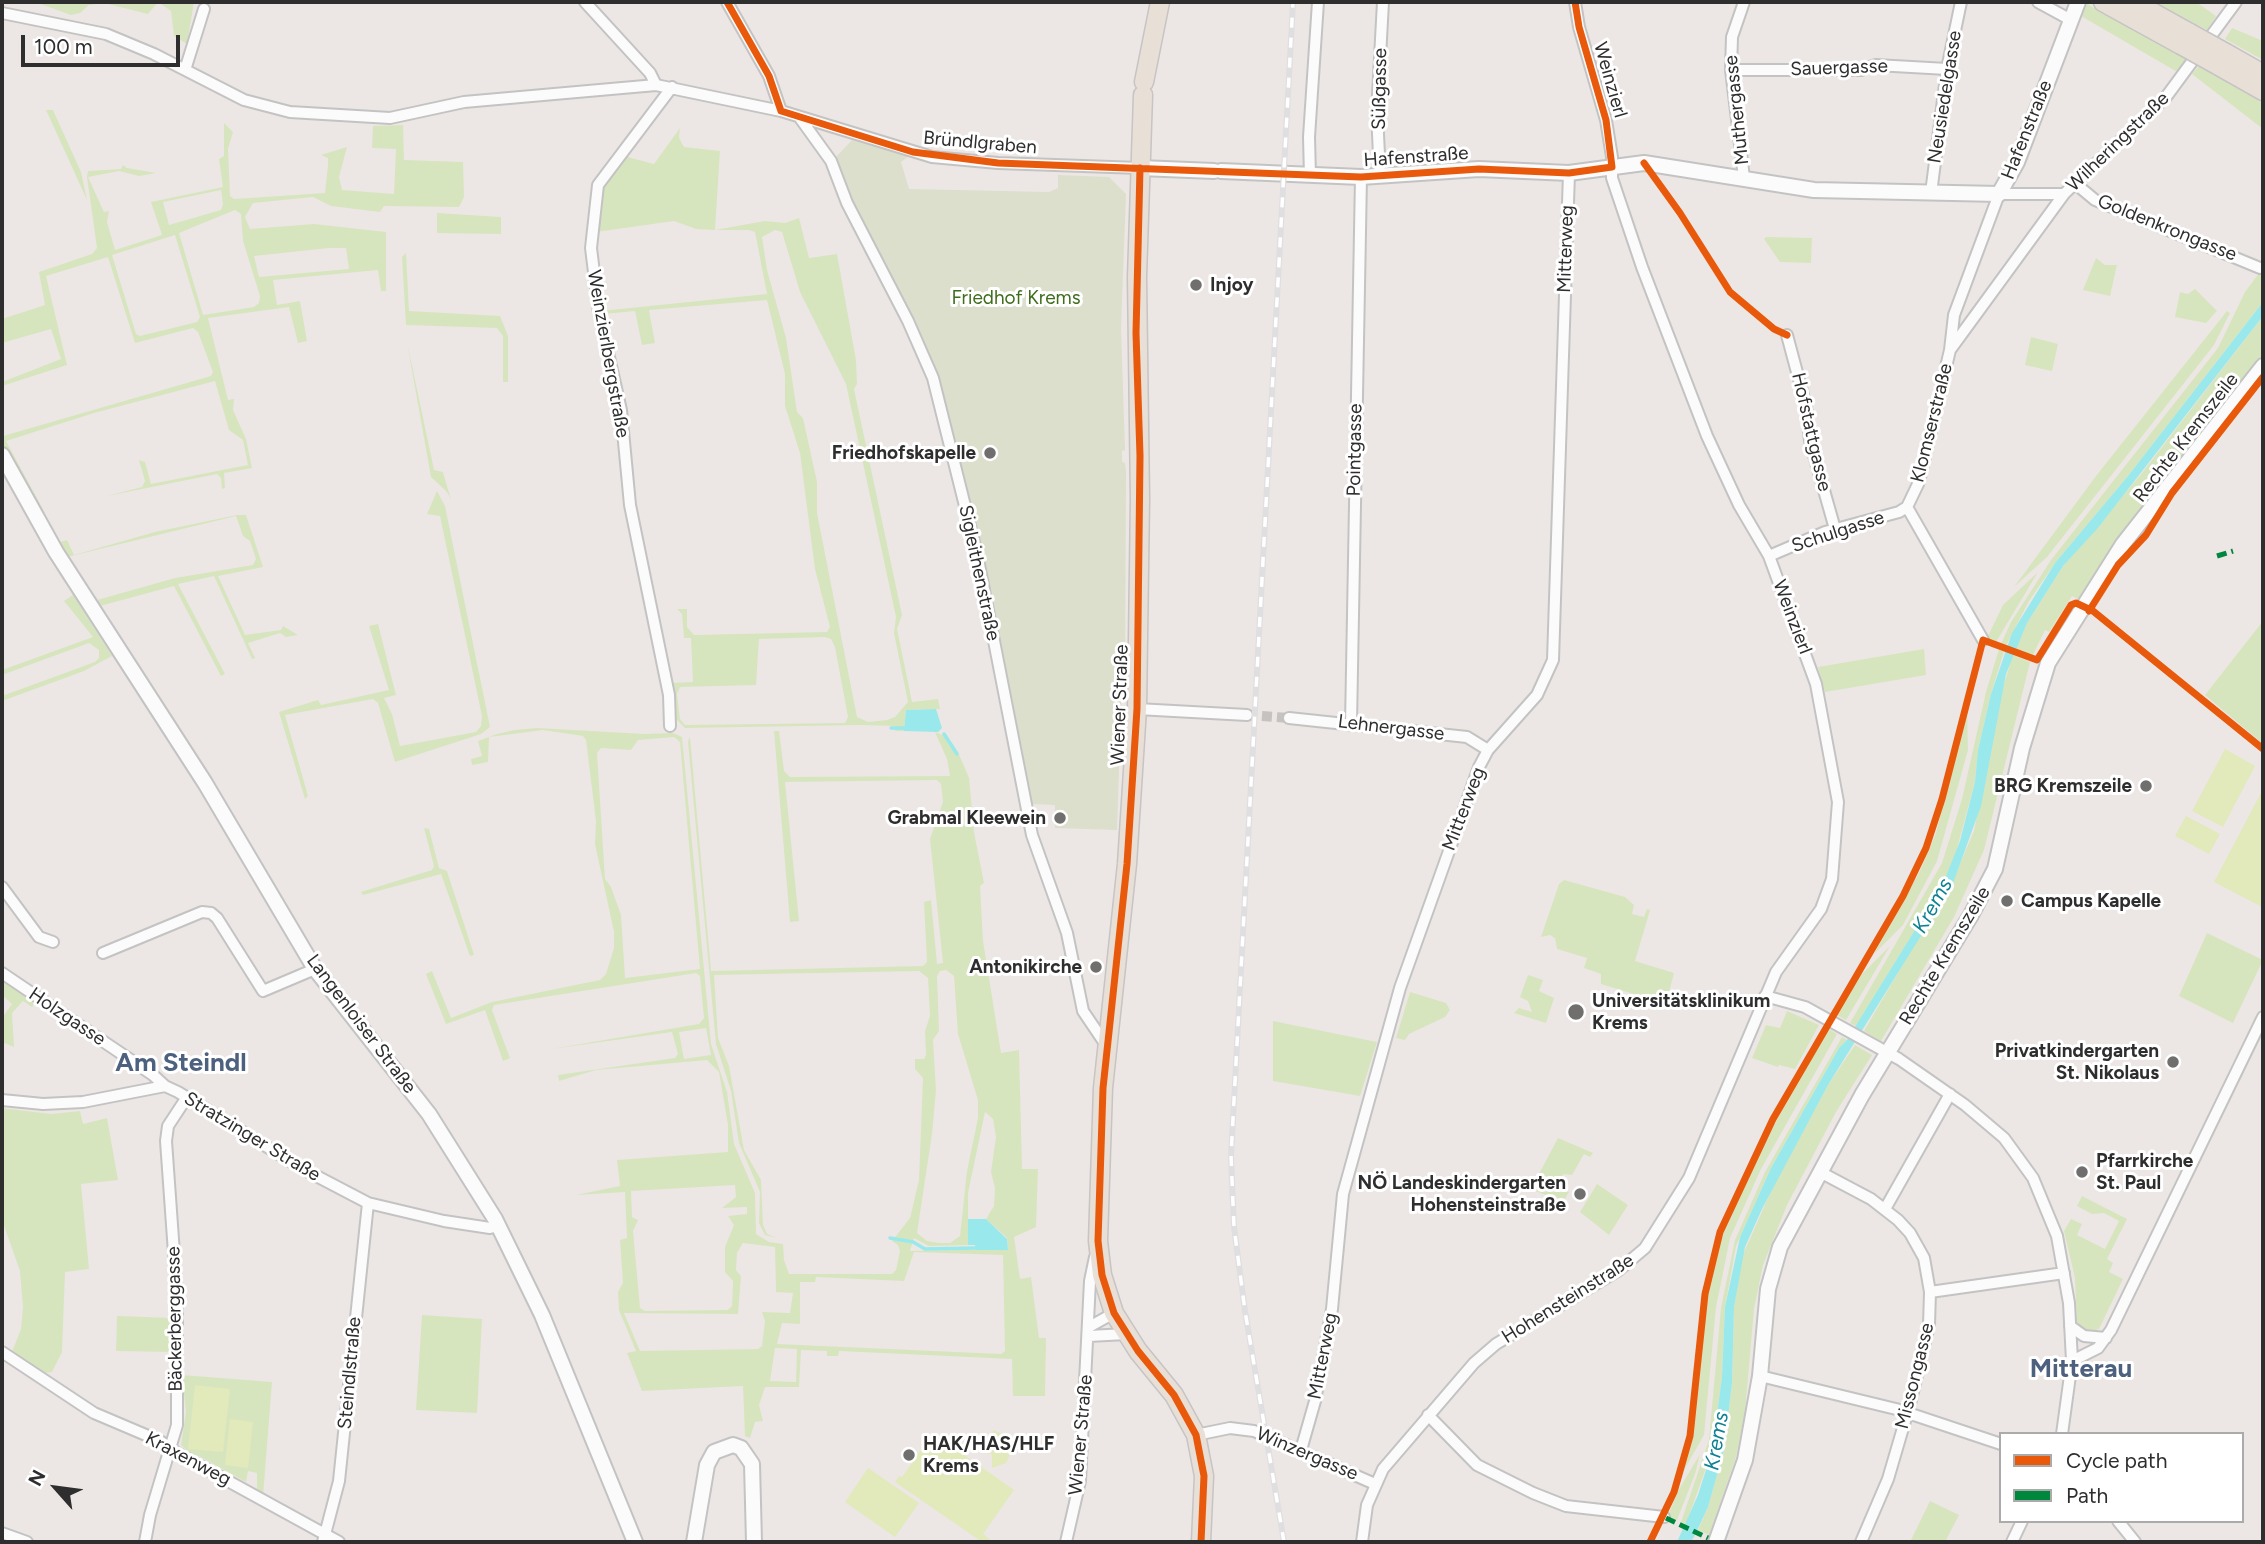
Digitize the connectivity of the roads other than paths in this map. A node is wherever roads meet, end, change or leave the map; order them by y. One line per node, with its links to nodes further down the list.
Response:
1 (585, 2): 24 (street)
2 (727, 2): 27 (street)
3 (1160, 2): 30 (main road, Wiener Straße)
4 (1318, 2): 32 (street)
5 (1383, 2): 33 (street, Süßgasse)
6 (1567, 2): 14 (street)
7 (1744, 2): 22 (street, Muthergasse)
8 (1961, 2): 20 (street, Neusiedelgasse)
9 (2038, 2): 17 (street)
10 (2078, 2): 17 (street, Hafenstraße)
11 (2103, 2): 18 (main road)
12 (2134, 2): 18 (main road)
13 (2236, 2): 36 (street, Wilheringstraße)
14 (1576, 7): 29 (street, Weinzierl)
15 (204, 9): 21 (street)
16 (2, 13): 21 (street, Bründlgraben)
17 (2071, 20): 38 (street, Hafenstraße)
18 (2186, 39): 19 (main road, bridge)
19 (2222, 59): 23 (main road); 26 (main road)
20 (1947, 69): 22 (street, Sauergasse); 37 (street, Neusiedelgasse)
21 (185, 70): 24 (street, Bründlgraben)
22 (1731, 70): 35 (street, Muthergasse)
23 (2263, 74)
24 (656, 85): 25 (street, Bründlgraben)
25 (672, 87): 27 (street, Bründlgraben); 53 (street, Weinzierlbergstraße)
26 (2263, 91)
27 (781, 111): 28 (street, Bründlgraben)
28 (800, 118): 30 (street, Bründlgraben); 62 (street, Sigleithenstraße)
29 (1612, 167): 31 (street, Hafenstraße); 35 (street, Hafenstraße); 47 (street, Weinzierl)
30 (1140, 168): 32 (street, Hafenstraße); 49 (main road, Wiener Straße)
31 (1569, 173): 33 (street, Hafenstraße); 54 (street, Mitterweg)
32 (1310, 176): 34 (street, Hafenstraße)
33 (1380, 176): 34 (street, Hafenstraße)
34 (1361, 177): 52 (street, Pointgasse)
35 (1744, 178): 37 (street, Hafenstraße)
36 (2077, 185): 39 (street, Wilheringstraße); 40 (street, Goldenkrongasse)
37 (1931, 193): 38 (street, Hafenstraße)
38 (1999, 194): 39 (street); 42 (street, Klomserstraße)
39 (2064, 194): 42 (street, Wilheringstraße)
40 (2260, 268)
41 (1787, 335): 46 (street, Hofstattgasse)
42 (1950, 350): 45 (street, Klomserstraße)
43 (2263, 366): 63 (street, Rechte Kremszeile)
44 (2, 455): 58 (street, Langenloiser Straße)
45 (1907, 507): 46 (street, Schulgasse); 48 (street, Klomserstraße)
46 (1835, 529): 47 (street, Schulgasse)
47 (1769, 556): 60 (street, Weinzierl)
48 (1983, 640)
49 (1137, 709): 50 (street); 62 (main road, Wiener Straße)
50 (1247, 715)
51 (1289, 718): 52 (street, Lehnergasse)
52 (1351, 724): 54 (street, Lehnergasse)
53 (670, 726)
54 (1488, 750): 89 (street, Mitterweg)
55 (2, 887): 56 (street)
56 (54, 942)
57 (103, 953): 58 (street)
58 (315, 969): 71 (street, Langenloiser Straße)
59 (2, 973): 64 (street, Holzgasse)
60 (1765, 996): 63 (street); 84 (street, Hohensteinstraße)
61 (2263, 1017): 79 (street)
62 (1106, 1045): 72 (main road, Wiener Straße)
63 (1882, 1050): 65 (street); 68 (street, Rechte Kremszeile)
64 (165, 1086): 66 (street, Stratzinger Straße); 67 (street, Stratzinger Straße)
65 (1950, 1094): 70 (street); 73 (street)
66 (187, 1097): 69 (street, Stratzinger Straße); 88 (street, Bäckerberggasse)
67 (2, 1100)
68 (1820, 1172): 70 (street, Missongasse); 82 (street, Rechte Kremszeile)
69 (368, 1203): 71 (street, Stratzinger Straße); 95 (street, Steindlstraße)
70 (1885, 1209): 74 (street, Missongasse)
71 (498, 1226): 99 (street, Langenloiser Straße)
72 (1098, 1241): 75 (main road); 77 (street, Wiener Straße)
73 (2064, 1273): 74 (street); 76 (street)
74 (1930, 1292): 83 (street, Missongasse)
75 (1114, 1314): 77 (street); 78 (main road)
76 (2070, 1326): 79 (street); 81 (street)
77 (1089, 1331): 78 (street); 102 (street, Wiener Straße)
78 (1126, 1334): 86 (main road)
79 (2106, 1338): 81 (street)
80 (2, 1352): 88 (street, Kraxenweg)
81 (2072, 1361): 85 (street)
82 (1760, 1376): 83 (street); 105 (street, Rechte Kremszeile)
83 (1908, 1413): 87 (street); 106 (street, Missongasse)
84 (1428, 1415): 90 (street, Hohensteinstraße); 91 (street)
85 (2062, 1432)
86 (1196, 1435): 89 (street, Winzergasse); 103 (main road)
87 (1999, 1443)
88 (171, 1449): 95 (street, Kraxenweg); 97 (street, Bäckerberggasse)
89 (1301, 1450): 90 (street, Winzergasse)
90 (1375, 1484): 104 (street, Hohensteinstraße)
91 (1664, 1517)
92 (2021, 1523): 107 (street)
93 (2120, 1523): 108 (street)
94 (2, 1533): 96 (street)
95 (324, 1538): 98 (street, Kraxenweg)
96 (27, 1542)
97 (145, 1542)
98 (339, 1542)
99 (635, 1542)
100 (694, 1542): 101 (street)
101 (754, 1542)
102 (1066, 1542)
103 (1201, 1542)
104 (1362, 1542)
105 (1716, 1542)
106 (1861, 1542)
107 (2012, 1542)
108 (2135, 1542)

